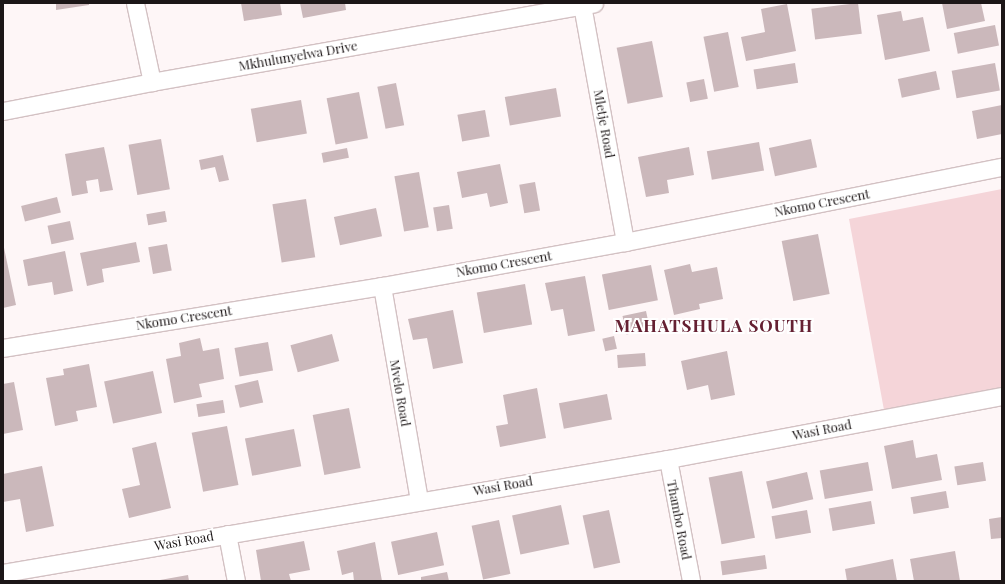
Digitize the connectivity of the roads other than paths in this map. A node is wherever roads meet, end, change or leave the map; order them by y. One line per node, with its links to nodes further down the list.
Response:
1 (135, 3): 3 (street)
2 (588, 4): 3 (street, Mkhulunyelwa Drive); 6 (street, Mletje Road)
3 (152, 82): 4 (street, Mkhulunyelwa Drive)
4 (3, 111)
5 (1002, 167): 6 (street, Nkomo Crescent)
6 (625, 242): 7 (street, Nkomo Crescent)
7 (382, 286): 8 (street, Nkomo Crescent); 11 (street, Mvelo Road)
8 (3, 348)
9 (1002, 396): 10 (street, Wasi Road)
10 (668, 459): 11 (street, Wasi Road); 15 (street, Thambo Road)
11 (419, 501): 12 (street, Wasi Road)
12 (227, 534): 13 (street, Wasi Road); 14 (street)
13 (3, 573)
14 (236, 581)
15 (691, 581)

